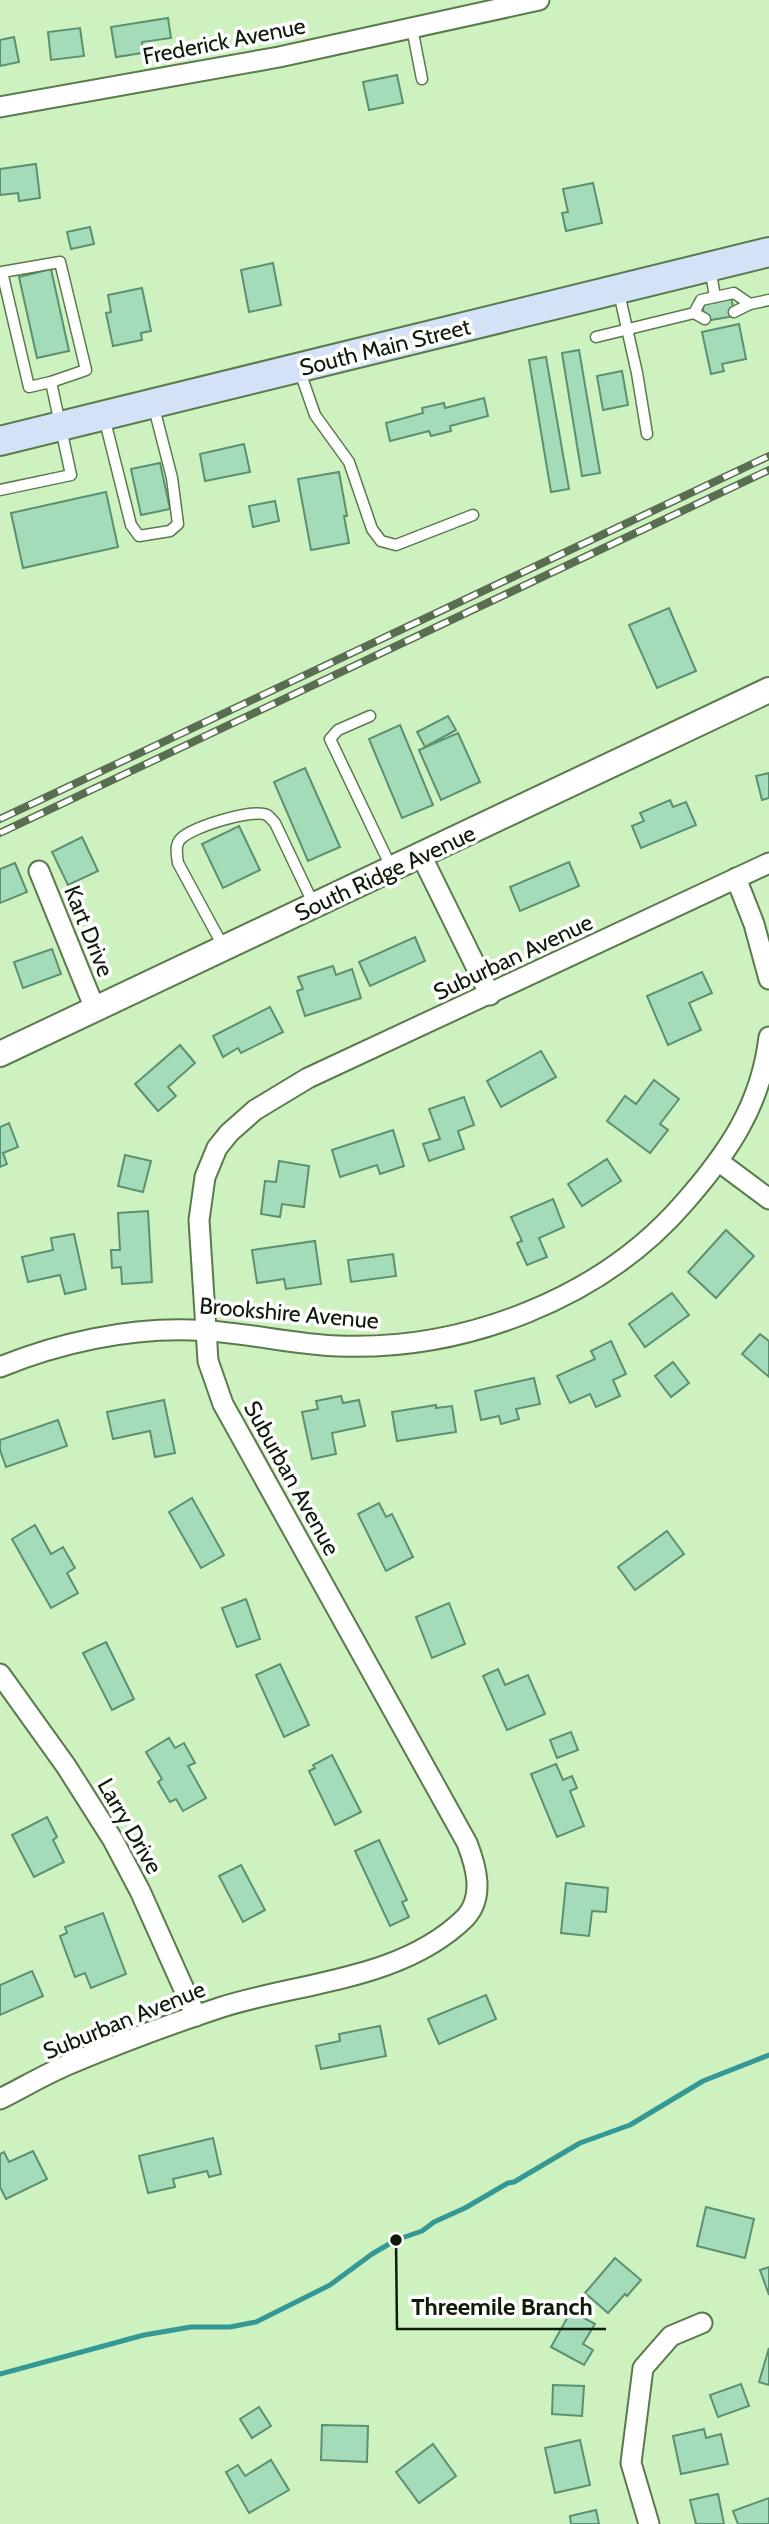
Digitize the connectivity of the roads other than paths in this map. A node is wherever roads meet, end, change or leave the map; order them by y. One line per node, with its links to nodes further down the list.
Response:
1 (539, 0): 2 (street, Frederick Avenue)
2 (471, 7): 3 (street, Frederick Avenue)
3 (412, 28): 4 (lane); 5 (street, Frederick Avenue)
4 (422, 79)
5 (0, 107)
6 (769, 252): 7 (main road, South Main Street)
7 (710, 267): 8 (main road, South Main Street); 9 (lane)
8 (618, 289): 15 (lane); 17 (main road, South Main Street)
9 (715, 297): 11 (lane); 13 (lane)
10 (769, 300): 11 (lane)
11 (750, 304): 12 (lane)
12 (734, 312)
13 (694, 313): 14 (lane); 15 (lane)
14 (705, 319)
15 (627, 330): 16 (lane); 22 (lane)
16 (596, 337)
17 (299, 369): 19 (main road, South Main Street); 25 (lane)
18 (51, 382): 18 (lane); 21 (lane)
19 (153, 404): 20 (main road, South Main Street); 20 (lane)
20 (104, 415): 21 (main road, South Main Street)
21 (60, 426): 23 (main road, South Main Street); 24 (lane)
22 (647, 434)
23 (0, 441)
24 (0, 490)
25 (473, 515)
26 (769, 690): 28 (street, South Ridge Avenue)
27 (370, 716): 30 (lane)
28 (421, 855): 30 (street, South Ridge Avenue); 36 (street)
29 (769, 863): 32 (street, Suburban Avenue)
30 (392, 869): 33 (street, South Ridge Avenue)
31 (39, 871): 37 (street, Kart Drive)
32 (736, 878): 35 (street); 36 (street, Suburban Avenue)
33 (314, 906): 34 (street, South Ridge Avenue); 34 (lane)
34 (224, 948): 37 (street, South Ridge Avenue)
35 (769, 979)
36 (490, 995): 42 (street, Suburban Avenue)
37 (95, 1009): 39 (street, South Ridge Avenue)
38 (769, 1037): 40 (street, Brookshire Avenue)
39 (0, 1054)
40 (718, 1161): 41 (street); 42 (street, Brookshire Avenue)
41 (769, 1199)
42 (207, 1331): 43 (street, Brookshire Avenue); 45 (street, Suburban Avenue)
43 (0, 1367)
44 (0, 1674): 45 (street, Larry Drive)
45 (196, 2016): 46 (street, Suburban Avenue)
46 (0, 2099)
47 (702, 2323): 48 (street)
48 (649, 2524)

